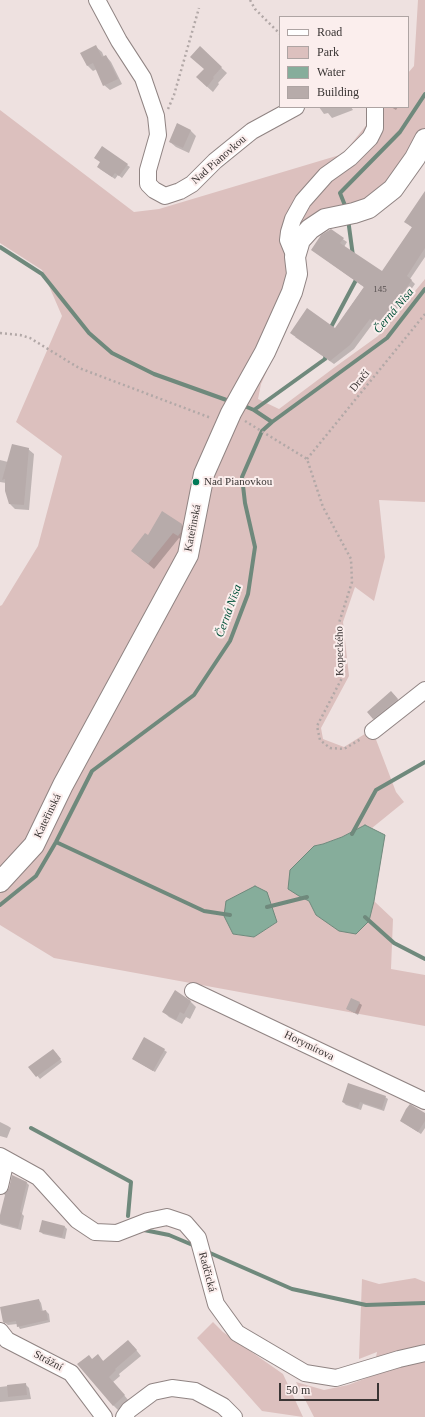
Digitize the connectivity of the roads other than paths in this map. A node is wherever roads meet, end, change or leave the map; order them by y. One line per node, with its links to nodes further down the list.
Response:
1 (97, 0): 2 (street, Nad Pianovkou)
2 (294, 108)
3 (376, 108): 5 (street)
4 (425, 139): 5 (street, Kateřinská)
5 (295, 257): 8 (street, Kateřinská)
6 (425, 690): 7 (street)
7 (373, 731)
8 (0, 882)
9 (193, 991): 10 (street, Horymírova)
10 (425, 1102)
11 (3, 1158): 12 (street); 14 (street, Radčická)
12 (0, 1186)
13 (0, 1331): 15 (street, Strážní)
14 (425, 1353)
15 (104, 1417)
16 (124, 1417): 17 (street)
17 (234, 1417)

